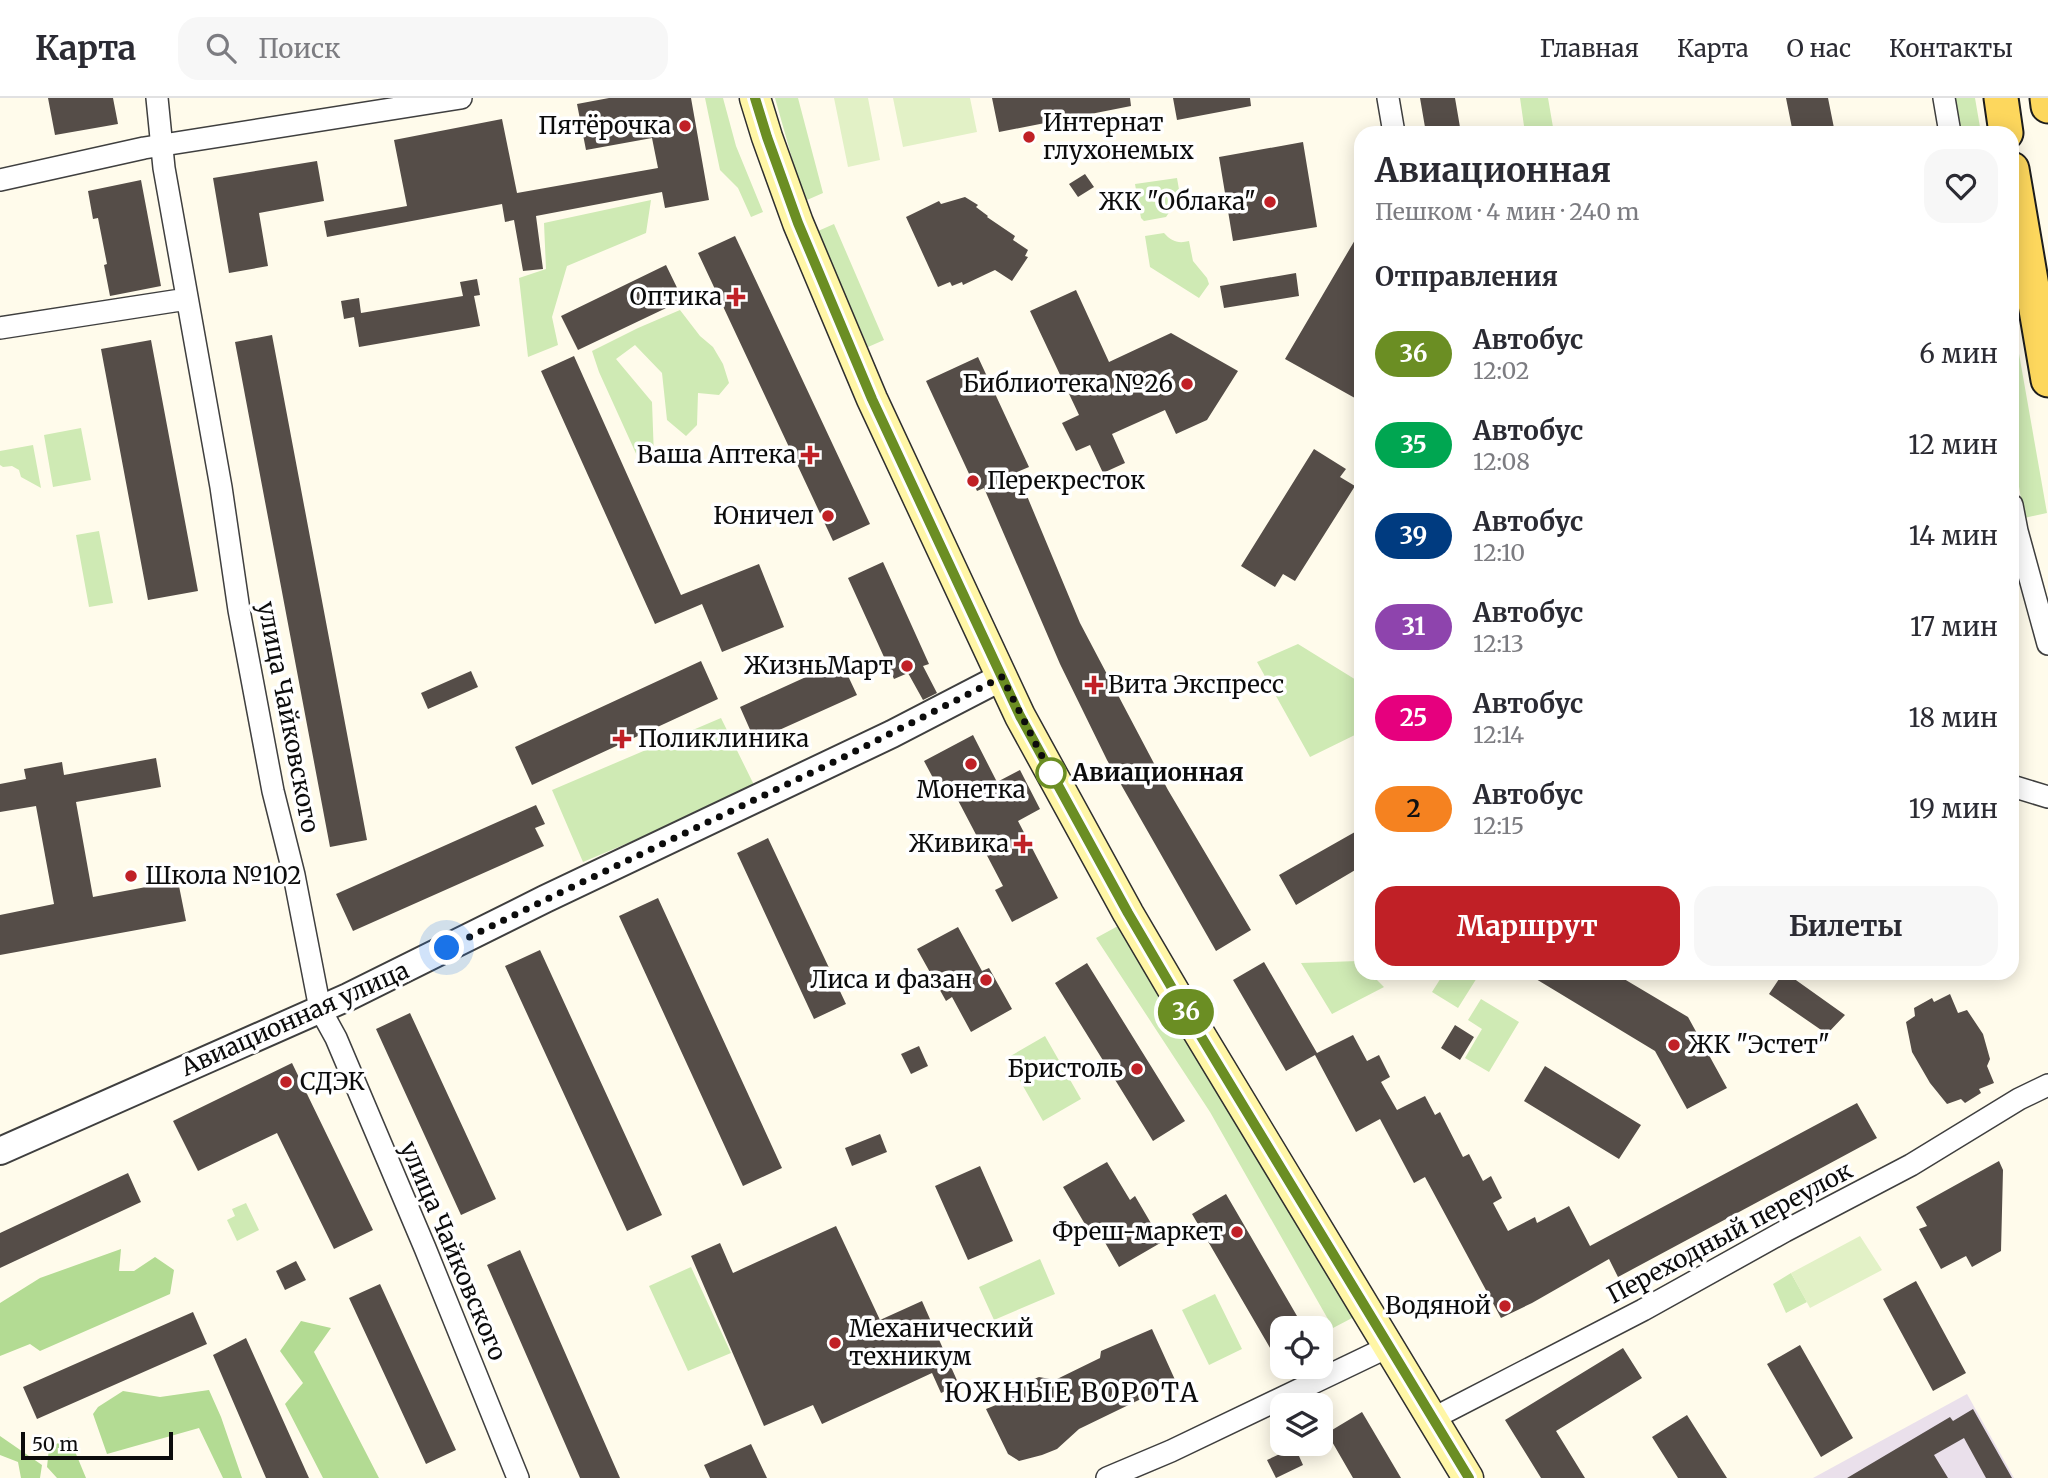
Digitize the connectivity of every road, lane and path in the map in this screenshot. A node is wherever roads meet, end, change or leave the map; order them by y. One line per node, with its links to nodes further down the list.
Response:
1 (157, 98): 12 (street, улица Чайковского)
2 (461, 98): 12 (street)
3 (755, 98): 20 (main road)
4 (1388, 98): 9 (street)
5 (1944, 98): 10 (street)
6 (2000, 98): 11 (main road)
7 (2047, 98): 8 (main road)
8 (2048, 106)
9 (1393, 126)
10 (1949, 126)
11 (2005, 126)
12 (163, 146): 13 (street); 15 (street, улица Чайковского)
13 (0, 180)
14 (2019, 210): 17 (main road)
15 (187, 299): 16 (street); 23 (street, улица Чайковского)
16 (0, 328)
17 (2048, 380)
18 (2019, 538): 19 (street)
19 (2048, 644)
20 (1002, 677): 23 (street, Авиационная улица); 26 (main road)
21 (2019, 788): 22 (street)
22 (2048, 797)
23 (320, 1009): 25 (street, Авиационная улица); 28 (street, улица Чайковского)
24 (2048, 1086): 27 (street, Переходный переулок)
25 (0, 1151)
26 (1388, 1346): 27 (main road); 29 (street)
27 (1432, 1419): 30 (main road)
28 (518, 1478)
29 (1107, 1478)
30 (1468, 1478)

